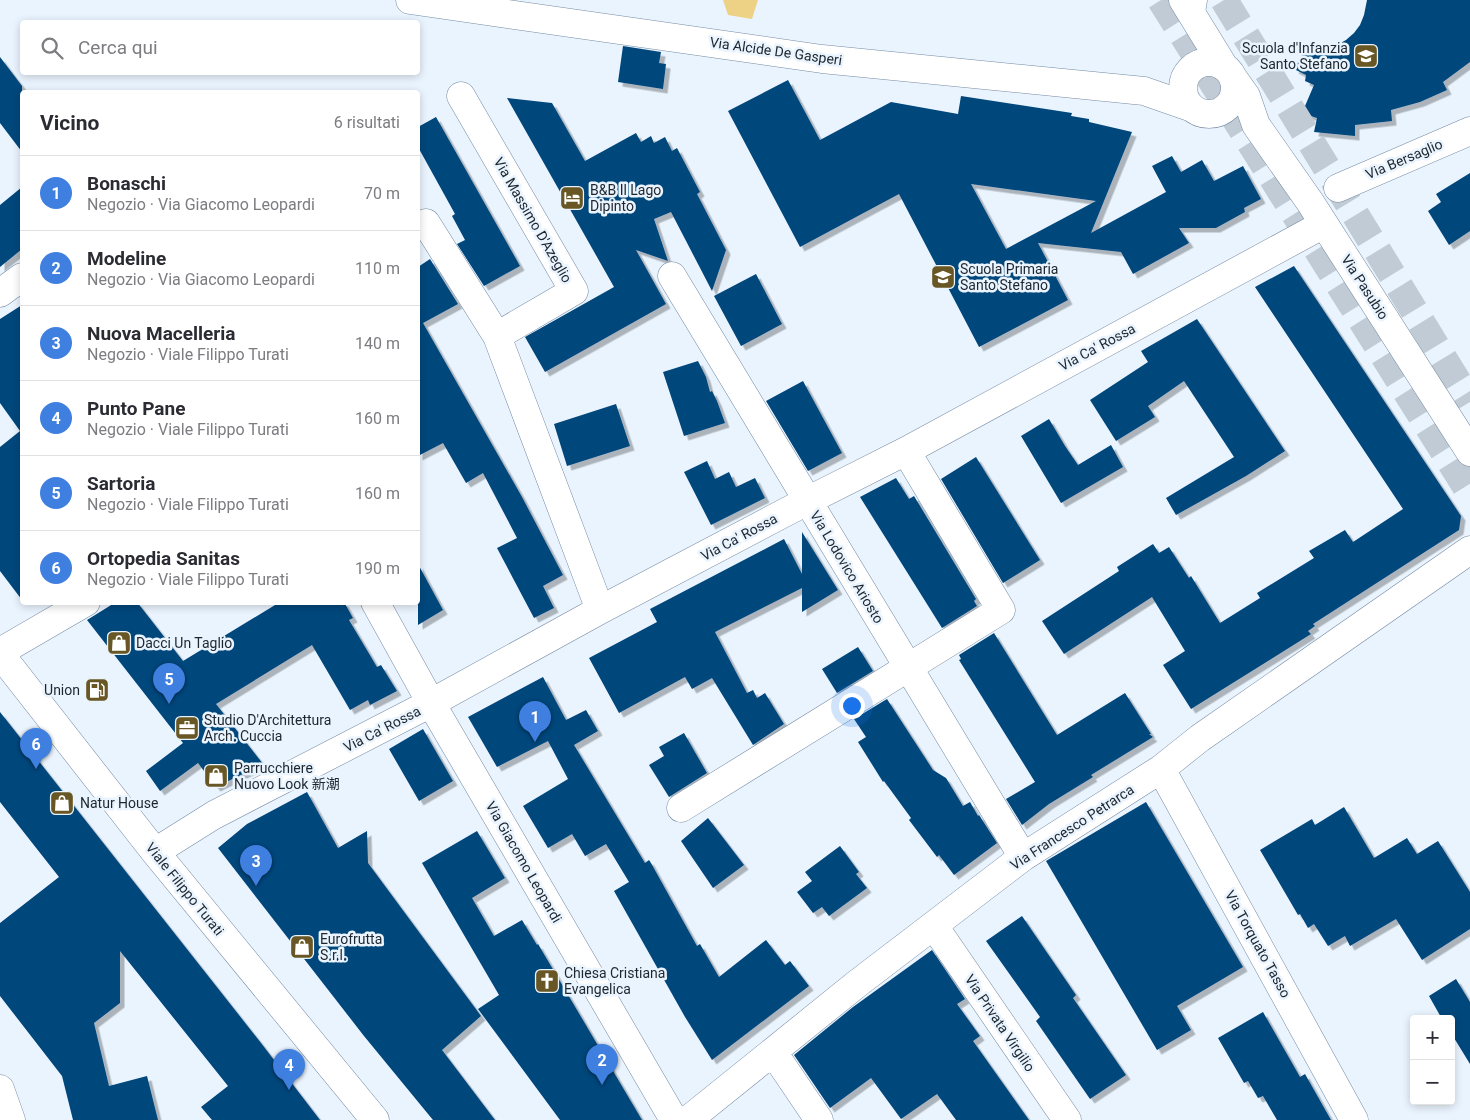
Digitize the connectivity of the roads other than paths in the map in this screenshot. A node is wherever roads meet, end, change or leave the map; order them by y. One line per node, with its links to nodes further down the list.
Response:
1 (410, 0): 4 (street, Via Alcide De Gasperi)
2 (1192, 11): 3 (street, Via Pasubio)
3 (1210, 71): 4 (street, Via Alcide De Gasperi); 6 (street); 7 (street); 8 (street, Via Pasubio)
4 (1144, 91): 6 (street, Via Alcide De Gasperi)
5 (461, 96): 15 (street, Via Massimo D'Azeglio)
6 (1190, 107): 7 (street, Via Alcide De Gasperi)
7 (1222, 111): 8 (street)
8 (1256, 125): 10 (street, Via Pasubio)
9 (1470, 131): 10 (street, Via Bersaglio)
10 (1326, 202): 16 (street, Via Ca' Rossa); 17 (street, Via Pasubio)
11 (420, 225): 15 (street)
12 (672, 276): 18 (street, Via Lodovico Ariosto)
13 (20, 279): 14 (street)
14 (0, 293)
15 (497, 336): 22 (street)
16 (906, 451): 18 (street, Via Ca' Rossa); 24 (street)
17 (1470, 452)
18 (807, 501): 22 (street, Via Ca' Rossa); 24 (street, Via Lodovico Ariosto)
19 (1470, 550): 26 (street, Via Francesco Petrarca)
20 (81, 605): 23 (street)
21 (377, 605): 25 (street, Via Giacomo Leopardi)
22 (600, 610): 25 (street, Via Ca' Rossa)
23 (0, 653): 28 (street, Viale Filippo Turati)
24 (909, 668): 27 (street); 29 (street, Via Lodovico Ariosto)
25 (432, 703): 28 (street, Via Ca' Rossa); 35 (street, Via Giacomo Leopardi)
26 (1161, 769): 29 (street, Via Francesco Petrarca); 39 (street, Via Torquato Tasso)
27 (681, 808)
28 (155, 852): 34 (street, Viale Filippo Turati)
29 (1023, 857): 30 (street, Via Francesco Petrarca)
30 (934, 926): 31 (street, Via Francesco Petrarca); 38 (street, Via Privata Virgilio)
31 (773, 1052): 36 (street, Via Francesco Petrarca); 37 (street)
32 (0, 1089): 33 (street)
33 (11, 1120)
34 (375, 1120)
35 (674, 1120)
36 (688, 1120)
37 (820, 1120)
38 (1067, 1120)
39 (1354, 1120)

